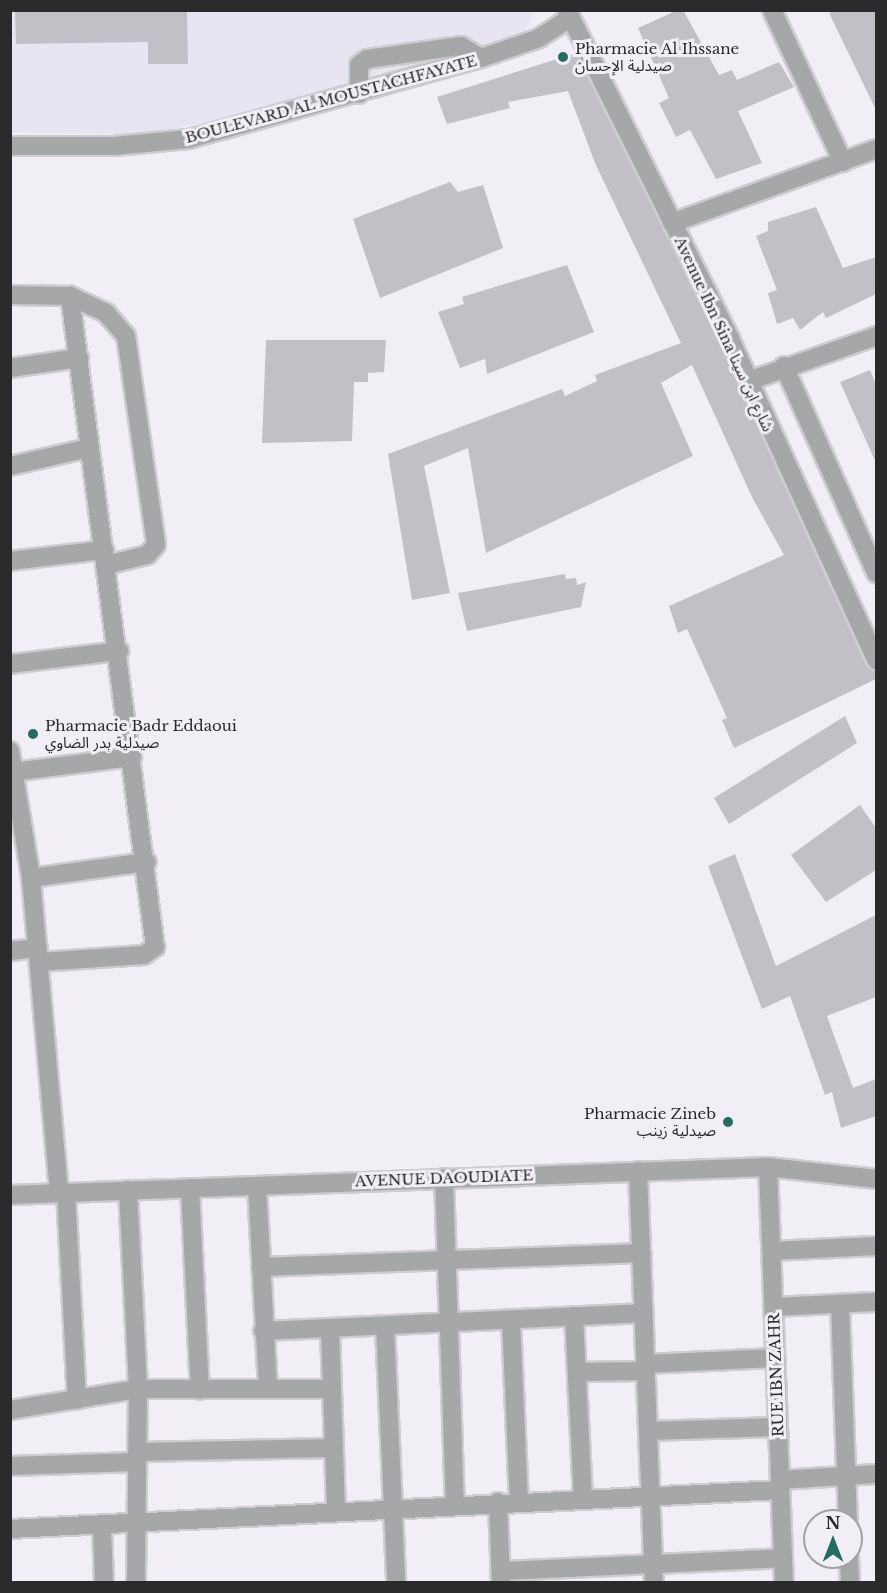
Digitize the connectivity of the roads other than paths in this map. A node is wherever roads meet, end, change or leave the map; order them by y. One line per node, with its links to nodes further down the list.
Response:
1 (772, 10): 7 (street)
2 (568, 14): 3 (street, BOULEVARD AL MOUSTACHFAYATE); 8 (street, Avenue Ibn Sina شارع ابن سينا)
3 (482, 58): 4 (street, BOULEVARD AL MOUSTACHFAYATE); 4 (street)
4 (360, 94): 5 (street, BOULEVARD AL MOUSTACHFAYATE)
5 (10, 146)
6 (876, 149): 7 (street)
7 (843, 162): 8 (street)
8 (672, 224): 15 (street, Avenue Ibn Sina شارع ابن سينا)
9 (10, 294): 10 (street)
10 (70, 296): 12 (street); 18 (street)
11 (876, 336): 13 (street)
12 (79, 358): 14 (street); 16 (street)
13 (784, 366): 15 (street); 20 (street)
14 (10, 368)
15 (749, 381): 22 (street, Avenue Ibn Sina شارع ابن سينا)
16 (89, 448): 17 (street); 18 (street)
17 (10, 466)
18 (105, 558): 19 (street); 21 (street)
19 (10, 561)
20 (876, 573)
21 (119, 651): 23 (street); 25 (street)
22 (876, 660)
23 (10, 664)
24 (10, 751): 26 (street)
25 (132, 756): 26 (street); 28 (street)
26 (13, 772): 27 (street)
27 (15, 819): 29 (street)
28 (147, 862): 29 (street); 31 (street)
29 (31, 878): 31 (street)
30 (10, 951): 31 (street)
31 (38, 955): 39 (street)
32 (768, 1167): 33 (street, AVENUE DAOUDIATE); 35 (street, AVENUE DAOUDIATE); 42 (street, RUE IBN ZAHR)
33 (638, 1171): 34 (street, AVENUE DAOUDIATE); 43 (street)
34 (444, 1178): 36 (street, AVENUE DAOUDIATE); 44 (street)
35 (876, 1179)
36 (257, 1186): 37 (street, AVENUE DAOUDIATE); 45 (street)
37 (190, 1188): 38 (street, AVENUE DAOUDIATE); 62 (street)
38 (128, 1190): 39 (street, AVENUE DAOUDIATE); 60 (street)
39 (62, 1192): 40 (street, AVENUE DAOUDIATE); 63 (street)
40 (10, 1195)
41 (876, 1246): 42 (street)
42 (772, 1251): 48 (street, RUE IBN ZAHR)
43 (642, 1253): 44 (street); 49 (street)
44 (447, 1263): 45 (street); 52 (street)
45 (261, 1267): 55 (street)
46 (876, 1302): 47 (street)
47 (840, 1304): 48 (street); 71 (street)
48 (773, 1307): 56 (street, RUE IBN ZAHR)
49 (643, 1313): 50 (street); 57 (street)
50 (574, 1316): 51 (street); 58 (street)
51 (511, 1320): 52 (street); 75 (street)
52 (448, 1322): 53 (street); 77 (street)
53 (386, 1326): 54 (street); 78 (street)
54 (330, 1329): 55 (street); 61 (street)
55 (264, 1330): 59 (street)
56 (775, 1358): 57 (street); 65 (street, RUE IBN ZAHR)
57 (645, 1368): 58 (street); 66 (street)
58 (577, 1372): 74 (street)
59 (268, 1388): 61 (street); 62 (street)
60 (138, 1389): 62 (street); 63 (street); 68 (street)
61 (330, 1389): 67 (street)
62 (200, 1390)
63 (77, 1400): 64 (street)
64 (10, 1410)
65 (778, 1427): 66 (street); 72 (street, RUE IBN ZAHR)
66 (648, 1431): 73 (street)
67 (332, 1448): 68 (street); 80 (street)
68 (137, 1457): 69 (street); 81 (street)
69 (10, 1466)
70 (876, 1474): 71 (street)
71 (846, 1477): 72 (street); 79 (street)
72 (780, 1485): 73 (street); 84 (street, RUE IBN ZAHR)
73 (650, 1495): 74 (street); 85 (street)
74 (583, 1498): 75 (street)
75 (519, 1502): 76 (street)
76 (498, 1503): 77 (street); 86 (street)
77 (455, 1505): 78 (street)
78 (393, 1508): 80 (street); 89 (street)
79 (847, 1509)
80 (336, 1512): 81 (street)
81 (136, 1526): 82 (street); 88 (street)
82 (102, 1528): 83 (street); 87 (street)
83 (10, 1529)
84 (783, 1558): 85 (street); 91 (street, RUE IBN ZAHR)
85 (652, 1564): 86 (street); 90 (street)
86 (501, 1577)
87 (104, 1582)
88 (136, 1582)
89 (396, 1582)
90 (654, 1582)
91 (784, 1582)

